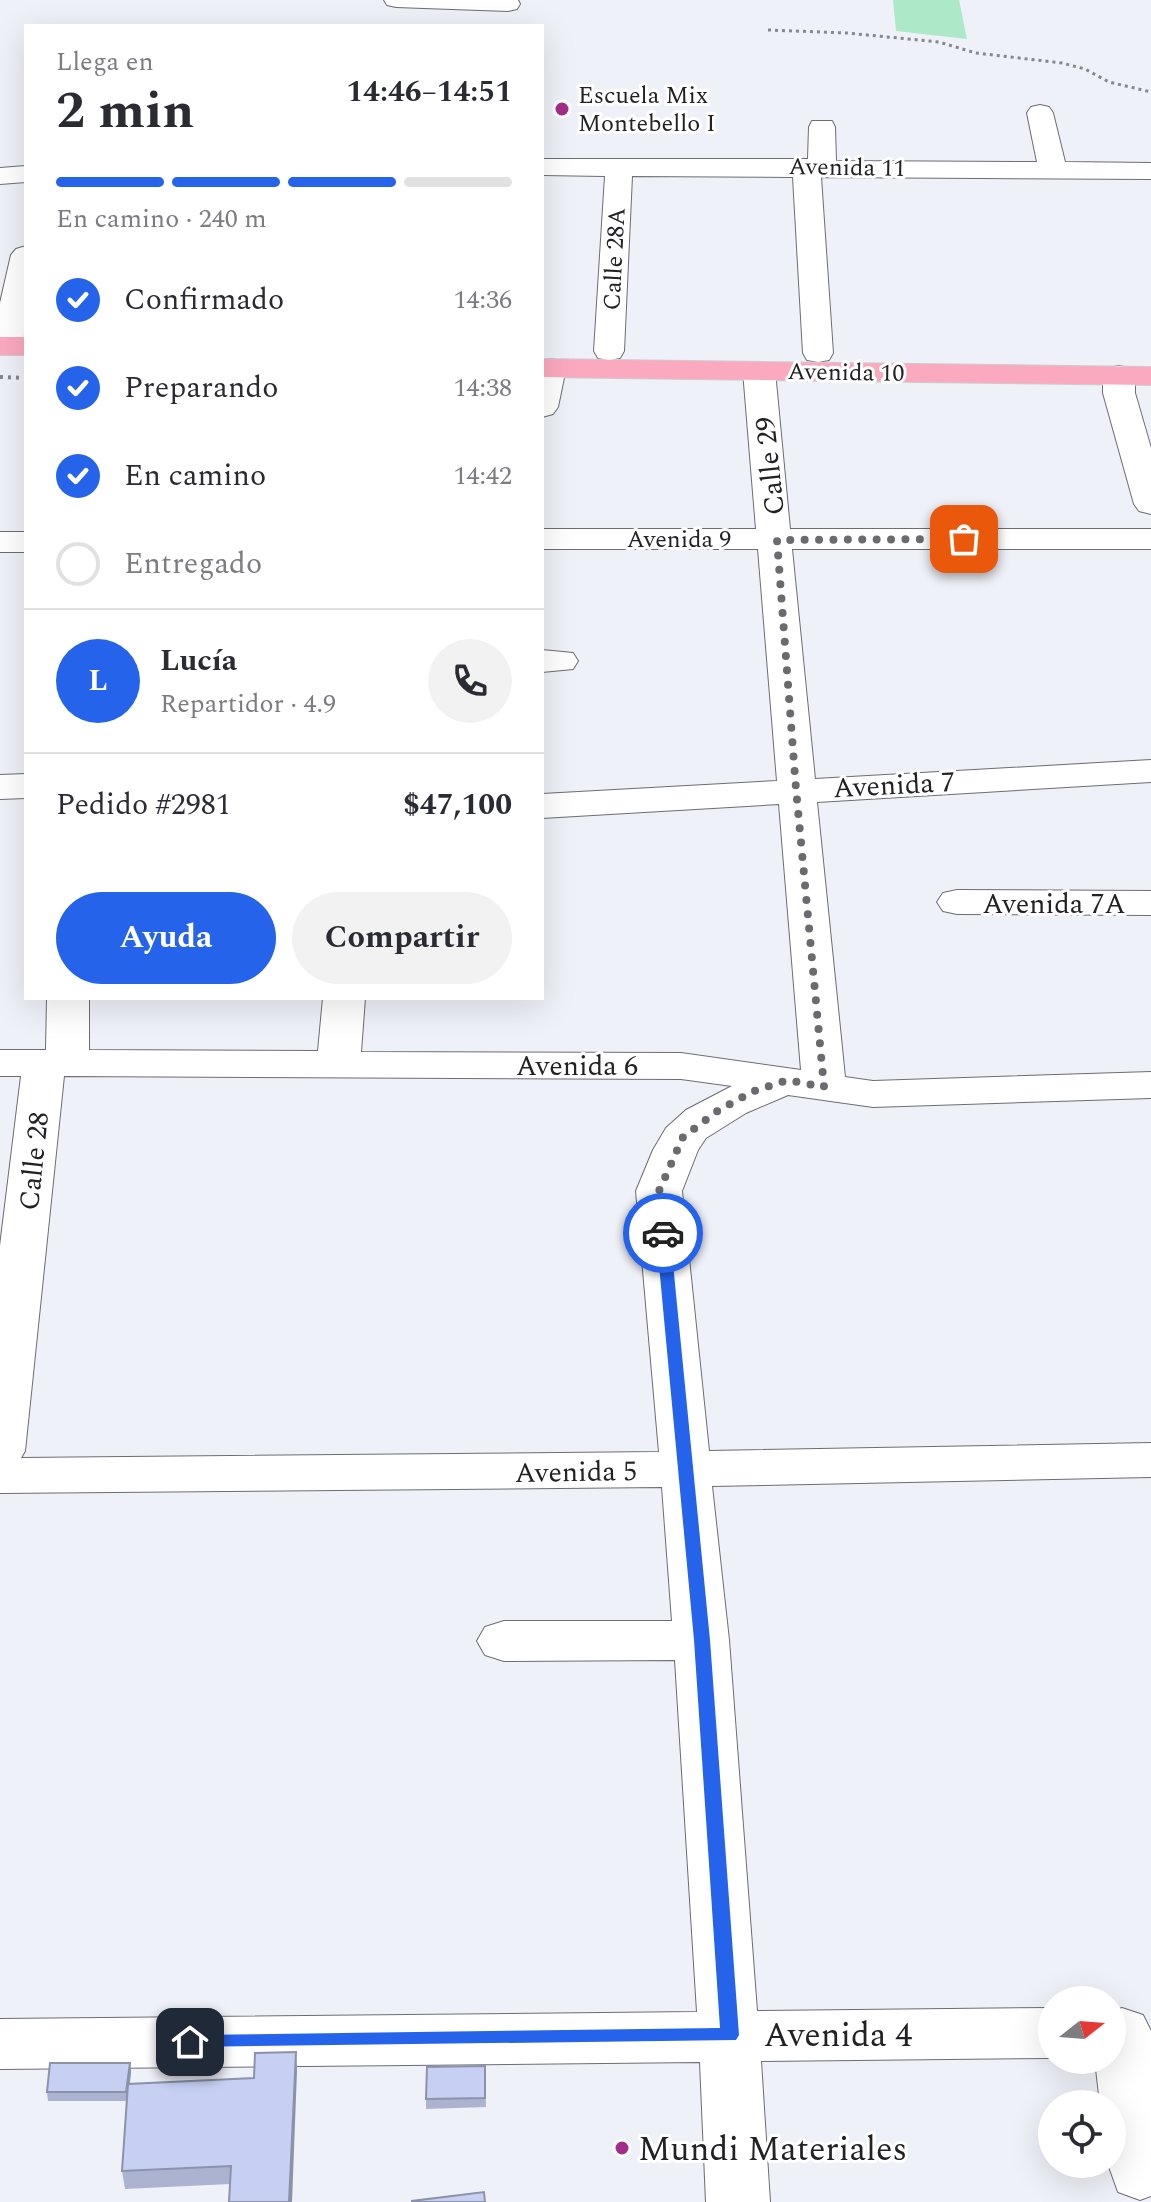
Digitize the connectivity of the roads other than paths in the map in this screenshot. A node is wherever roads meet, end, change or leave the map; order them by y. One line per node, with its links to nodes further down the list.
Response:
1 (396, 0): 2 (street)
2 (508, 4)
3 (1040, 113): 8 (street)
4 (822, 127): 7 (street)
5 (544, 167): 6 (street, Avenida 11)
6 (619, 167): 7 (street, Avenida 11); 13 (street, Calle 28A)
7 (814, 167): 8 (street, Avenida 11); 15 (street)
8 (1053, 170): 9 (street, Avenida 11)
9 (1151, 171)
10 (24, 174): 11 (street)
11 (0, 176)
12 (24, 268): 14 (street)
13 (609, 351): 15 (main road, Avenida 10); 17 (main road, Avenida 10)
14 (11, 352)
15 (818, 353): 16 (main road, Avenida 10)
16 (1151, 357)
17 (545, 362): 18 (main road, Avenida 10)
18 (759, 371): 19 (main road, Avenida 10); 23 (street, Calle 29)
19 (1135, 375): 20 (street)
20 (1151, 504)
21 (544, 539): 23 (street, Avenida 9)
22 (1151, 539): 23 (street, Avenida 9)
23 (777, 540): 29 (street, Calle 29)
24 (0, 542): 25 (street)
25 (24, 542)
26 (1151, 771): 29 (street, Avenida 7)
27 (24, 786): 28 (street)
28 (0, 787)
29 (796, 789): 30 (street, Avenida 7); 37 (street, Calle 29)
30 (544, 806)
31 (957, 902): 32 (street, Avenida 7A)
32 (1151, 903)
33 (67, 1000): 35 (street, Calle 28)
34 (344, 1000): 36 (street)
35 (37, 1063): 36 (street, Avenida 6); 39 (street, Calle 28)
36 (339, 1063): 37 (street, Avenida 6)
37 (806, 1084): 38 (street, Avenida 6); 41 (street)
38 (1151, 1085)
39 (0, 1451)
40 (1151, 1460): 41 (street, Avenida 5)
41 (686, 1469): 42 (street, Avenida 5); 43 (street)
42 (0, 1476)
43 (702, 1640): 44 (street); 47 (street)
44 (504, 1641)
45 (1128, 2032): 49 (street)
46 (1038, 2033): 47 (street, Avenida 4)
47 (730, 2035): 48 (street, Avenida 4); 50 (street)
48 (0, 2044)
49 (1140, 2173)
50 (738, 2202)

